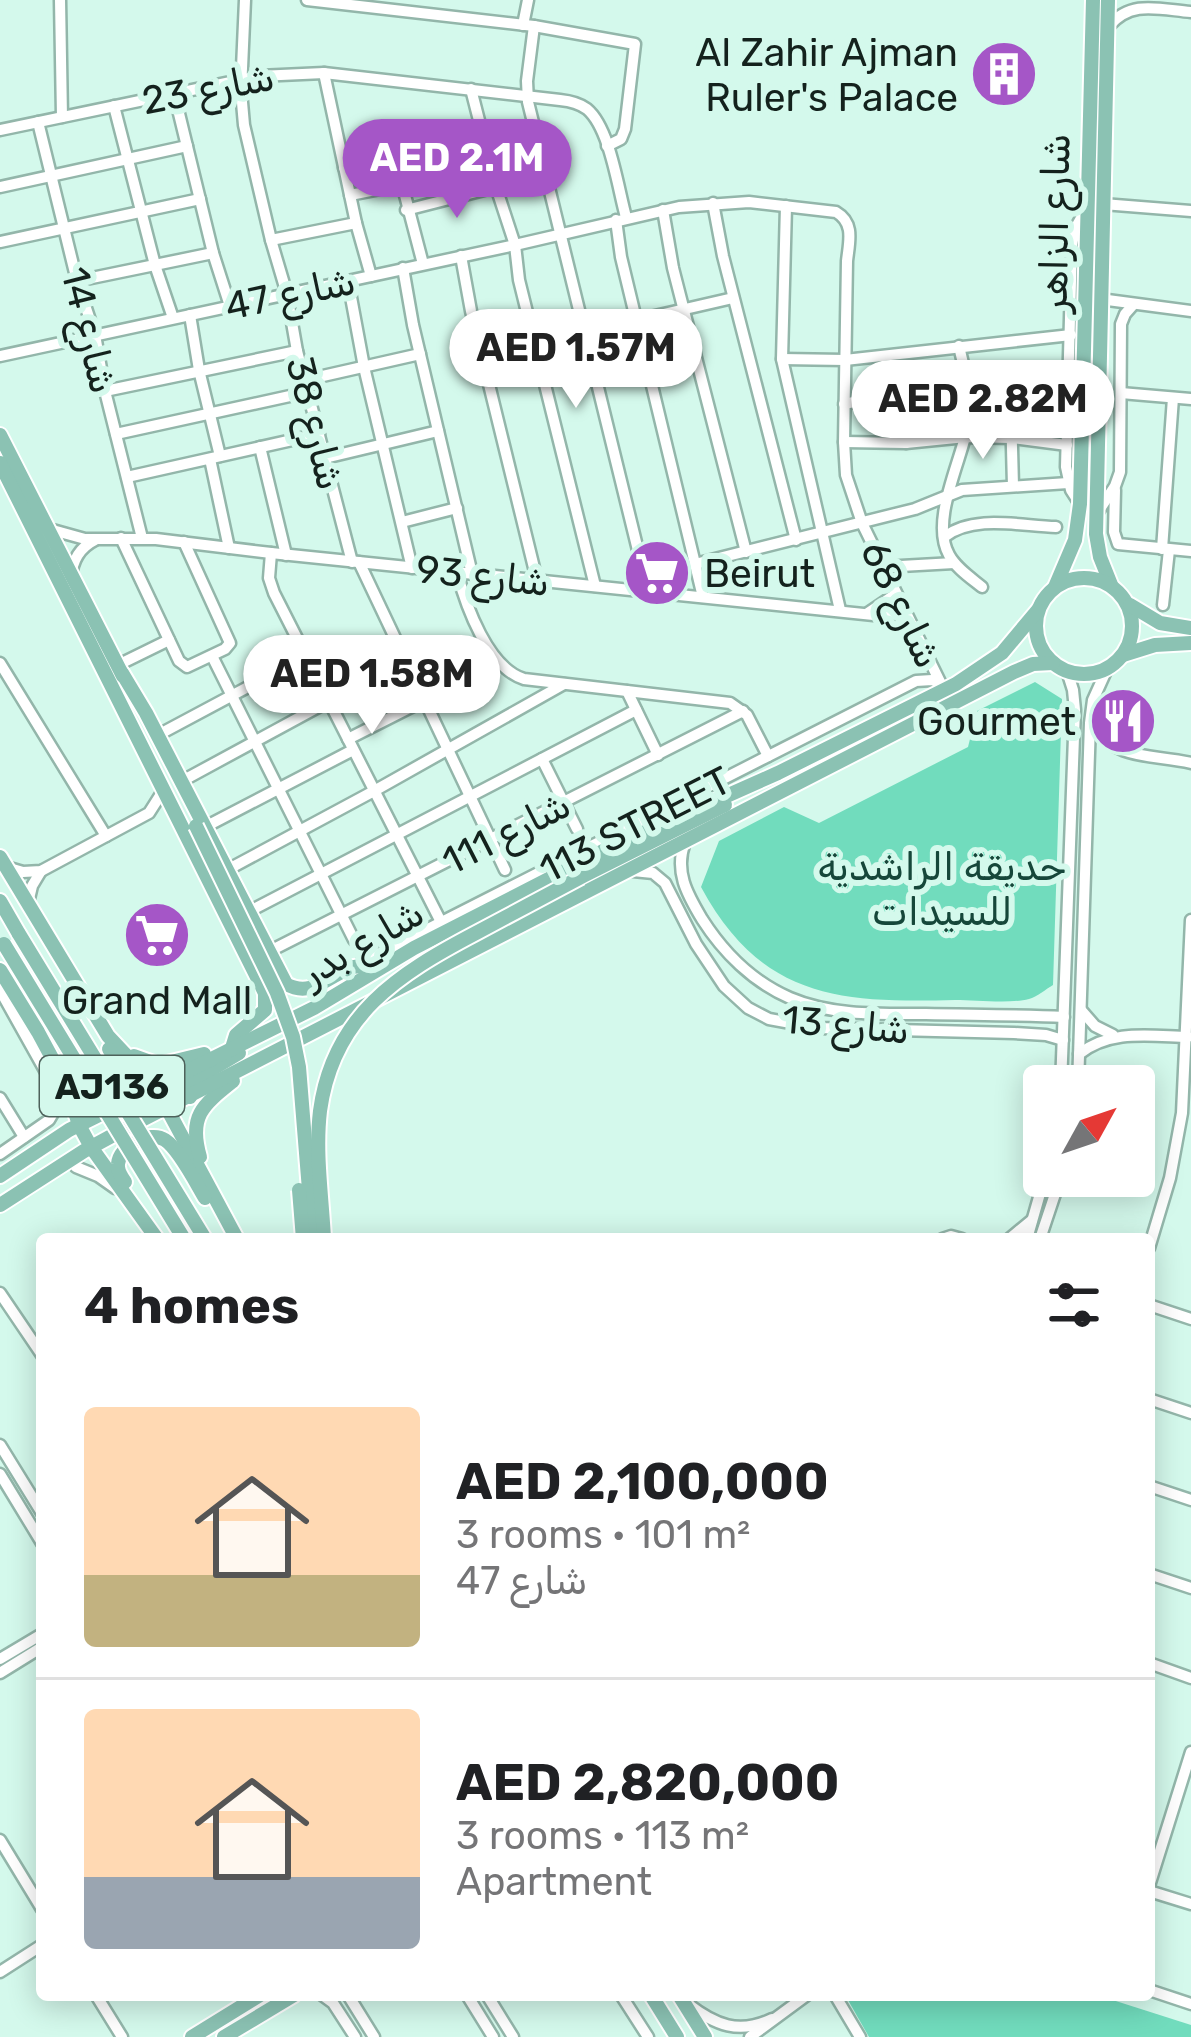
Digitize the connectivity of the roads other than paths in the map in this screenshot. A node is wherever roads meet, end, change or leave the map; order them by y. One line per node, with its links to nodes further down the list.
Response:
1 (60, 0): 16 (street)
2 (245, 0): 11 (street, شارع 38)
3 (308, 0): 8 (street)
4 (528, 0): 8 (street)
5 (1093, 0): 20 (main road, شارع الزاهر)
6 (1108, 0): 9 (main road, شارع الزاهر)
7 (1191, 12): 9 (street)
8 (528, 26): 14 (street); 22 (street)
9 (1107, 29): 25 (main road, شارع الزاهر)
10 (323, 73): 11 (street, شارع 23); 12 (street, شارع 23); 26 (street)
11 (241, 80): 13 (street, شارع 23); 45 (street, شارع 38)
12 (471, 89): 14 (street, شارع 23); 19 (street)
13 (174, 94): 15 (street, شارع 23); 21 (street)
14 (527, 96): 22 (street, شارع 23); 44 (street)
15 (114, 106): 16 (street, شارع 23); 24 (street)
16 (62, 117): 17 (street, شارع 23)
17 (38, 122): 18 (street, شارع 23); 27 (street, شارع 14)
18 (0, 130)
19 (483, 138): 23 (street); 30 (street)
20 (1089, 144): 25 (main road); 35 (main road, شارع الزاهر)
21 (187, 146): 24 (street); 32 (street)
22 (607, 146): 40 (street, شارع 23)
23 (395, 157): 26 (street); 28 (street)
24 (128, 159): 27 (street); 39 (street)
25 (1103, 162): 35 (main road, شارع الزاهر)
26 (344, 168): 31 (street)
27 (51, 176): 29 (street); 42 (street, شارع 14)
28 (401, 185): 31 (street); 36 (street)
29 (0, 187)
30 (496, 187): 36 (street); 47 (street)
31 (350, 195): 41 (street)
32 (200, 199): 39 (street); 48 (street)
33 (712, 203): 34 (street, شارع 47); 37 (street, شارع 47); 57 (street)
34 (786, 206): 43 (street, شارع 47); 73 (street)
35 (1095, 206): 38 (street); 58 (main road, شارع الزاهر); 68 (street); 74 (main road, شارع الزاهر)
36 (406, 210): 50 (street)
37 (662, 210): 40 (street, شارع 47); 61 (street)
38 (1191, 211)
39 (141, 212): 42 (street); 51 (street)
40 (621, 219): 44 (street, شارع 47); 65 (street, شارع 23)
41 (356, 223): 45 (street); 53 (street)
42 (64, 228): 46 (street); 55 (street, شارع 14)
43 (850, 232): 75 (street, شارع 68)
44 (562, 233): 47 (street, شارع 47); 66 (street)
45 (271, 240): 56 (street, شارع 38)
46 (0, 242)
47 (515, 245): 49 (street, شارع 47); 139 (street)
48 (213, 253): 51 (street); 60 (street)
49 (461, 256): 50 (street, شارع 47); 138 (street)
50 (422, 264): 52 (street, شارع 47)
51 (155, 265): 55 (street); 64 (street)
52 (403, 268): 53 (street, شارع 47); 71 (street)
53 (370, 276): 54 (street, شارع 47)
54 (348, 280): 56 (street, شارع 47); 76 (street)
55 (77, 281): 67 (street, شارع 14)
56 (287, 294): 60 (street, شارع 47); 70 (street, شارع 38)
57 (733, 298): 61 (street); 122 (street)
58 (1100, 304): 59 (street); 78 (main road, شارع الزاهر)
59 (1132, 304): 62 (street); 83 (street)
60 (230, 306): 63 (street, شارع 47)
61 (684, 309): 65 (street); 127 (street)
62 (1191, 311)
63 (190, 315): 64 (street, شارع 47); 77 (street)
64 (173, 318): 67 (street, شارع 47)
65 (636, 320): 66 (street); 132 (street, شارع 23)
66 (585, 332): 143 (street)
67 (95, 335): 72 (street, شارع 47); 81 (street, شارع 14)
68 (1071, 335): 69 (street); 100 (street)
69 (959, 346): 75 (street); 80 (street)
70 (297, 351): 77 (street); 79 (street, شارع 38)
71 (420, 354): 76 (street); 91 (street)
72 (1, 356)
73 (782, 358): 75 (street); 117 (street)
74 (1084, 358): 78 (main road); 110 (main road, شارع الزاهر)
75 (845, 360): 86 (street, شارع 68)
76 (364, 367): 79 (street); 99 (street)
77 (199, 370): 81 (street); 90 (street)
78 (1098, 379): 112 (main road, شارع الزاهر)
79 (306, 386): 90 (street); 93 (street, شارع 38)
80 (968, 388): 82 (street); 89 (street)
81 (105, 391): 92 (street, شارع 14)
82 (908, 392): 86 (street); 98 (street)
83 (1121, 393): 84 (street); 108 (street)
84 (1173, 398): 85 (street); 125 (street)
85 (1191, 399)
86 (844, 404): 97 (street, شارع 68)
87 (1042, 409): 88 (street)
88 (1011, 410): 89 (street); 96 (street)
89 (970, 412): 95 (street)
90 (210, 414): 92 (street); 102 (street)
91 (438, 431): 99 (street); 111 (street)
92 (116, 434): 105 (street, شارع 14)
93 (319, 434): 101 (street); 103 (street, شارع 38)
94 (0, 435): 116 (main road)
95 (966, 437): 96 (street); 98 (street); 109 (street)
96 (1012, 438): 100 (street); 107 (street)
97 (844, 442): 98 (street); 114 (street, شارع 68)
98 (906, 443)
99 (383, 444): 103 (street); 113 (street)
100 (1067, 445): 106 (street)
101 (260, 447): 102 (street); 129 (street)
102 (215, 458): 105 (street); 124 (street)
103 (325, 458): 130 (street, شارع 38)
104 (0, 463): 164 (main road)
105 (127, 477): 120 (street, شارع 14)
106 (1068, 483): 107 (street); 110 (street)
107 (1013, 486): 109 (street)
108 (1115, 486): 112 (street); 125 (street)
109 (948, 495): 114 (street); 118 (street)
110 (1080, 504): 142 (main road, شارع الزاهر)
111 (457, 508): 113 (street); 136 (street)
112 (1096, 515): 140 (main road, شارع الزاهر)
113 (402, 523): 134 (street)
114 (862, 523): 117 (street); 133 (street, شارع 68)
115 (1056, 527): 118 (street)
116 (46, 528): 121 (street, شارع 93); 137 (main road)
117 (822, 533): 122 (street); 148 (street)
118 (944, 537): 131 (street)
119 (121, 538): 120 (street, شارع 93); 121 (street, شارع 93); 153 (street)
120 (142, 538): 123 (street, شارع 93)
121 (98, 539): 137 (street)
122 (796, 540): 127 (street)
123 (184, 542): 124 (street, شارع 93); 157 (street)
124 (229, 548): 128 (street, شارع 93)
125 (1165, 549): 126 (street); 147 (street)
126 (1191, 551)
127 (746, 552): 132 (street)
128 (271, 553): 129 (street, شارع 93); 158 (street)
129 (286, 555): 130 (street, شارع 93)
130 (356, 562): 134 (street, شارع 93); 159 (street, شارع 38)
131 (954, 562): 133 (street); 141 (street)
132 (695, 564): 145 (street, شارع 23)
133 (883, 567): 144 (street, شارع 68)
134 (412, 568): 135 (street, شارع 93)
135 (457, 572): 136 (street, شارع 93); 161 (street)
136 (472, 574): 138 (street, شارع 93)
137 (71, 578): 164 (main road)
138 (537, 580): 139 (street, شارع 93)
139 (595, 586): 143 (street, شارع 93)
140 (1112, 586): 142 (main road); 146 (main road)
141 (982, 587)
142 (1055, 587): 149 (main road)
143 (648, 591): 145 (street, شارع 93)
144 (896, 594): 150 (street, شارع 68); 151 (street)
145 (703, 597): 148 (street, شارع 93)
146 (1126, 602): 152 (main road); 156 (main road)
147 (1163, 604)
148 (840, 610): 151 (street, شارع 93)
149 (1038, 610): 162 (main road); 167 (main road, شارع بدر)
150 (904, 612): 151 (street, شارع 93); 155 (street, شارع 68)
151 (868, 613)
152 (1191, 628)
153 (169, 640): 157 (street); 164 (street)
154 (1191, 643): 156 (main road)
155 (925, 652): 165 (street); 167 (street, شارع 68)
156 (1124, 655): 163 (main road)
157 (212, 656): 169 (street)
158 (306, 656): 169 (street); 171 (street)
159 (405, 660): 170 (street, شارع 38); 171 (street)
160 (0, 663): 196 (street)
161 (498, 663): 166 (street); 170 (street)
162 (1060, 667): 163 (main road); 198 (main road, شارع بدر); 227 (street)
163 (1107, 669): 174 (street)
164 (116, 672): 175 (main road); 186 (main road); 192 (main road)
165 (916, 681): 167 (street); 180 (street, 113 STREET)
166 (564, 684): 168 (street); 178 (street)
167 (943, 687): 183 (main road, شارع بدر)
168 (627, 691): 172 (street); 173 (street)
169 (232, 696): 175 (street); 176 (street)
170 (424, 700): 177 (street); 178 (street, شارع 38)
171 (329, 701): 176 (street); 177 (street)
172 (636, 710): 179 (street); 181 (street)
173 (743, 711): 179 (street, شارع 111); 180 (street)
174 (1090, 723): 182 (street); 225 (street)
175 (158, 736): 184 (main road)
176 (255, 742): 184 (street); 185 (street)
177 (350, 745): 185 (street); 187 (street)
178 (448, 750): 187 (street); 188 (street, شارع 38)
179 (658, 755): 189 (street, شارع 111)
180 (768, 756): 211 (street, 113 STREET)
181 (542, 759): 188 (street); 189 (street)
182 (1191, 763)
183 (765, 779): 215 (main road, شارع بدر); 267 (main road, شارع بدر, bridge)
184 (182, 781): 192 (main road)
185 (278, 789): 192 (street); 194 (street)
186 (163, 791): 190 (street); 191 (main road)
187 (374, 791): 194 (street); 195 (street)
188 (470, 796): 195 (street); 197 (street, شارع 38)
189 (564, 803): 193 (street); 197 (street, شارع 111)
190 (149, 813): 191 (street); 196 (street)
191 (177, 818): 221 (main road)
192 (197, 828): 200 (main road); 265 (main road, bridge); 266 (main road, bridge)
193 (578, 829)
194 (299, 831): 200 (street); 204 (street)
195 (396, 835): 204 (street); 205 (street)
196 (106, 836): 202 (street)
197 (491, 840): 201 (street, شارع 38); 205 (street, شارع 111)
198 (685, 842): 203 (main road, شارع بدر); 218 (street, شارع 13)
199 (3, 862): 202 (street); 207 (main road)
200 (226, 870): 208 (main road)
201 (505, 870)
202 (41, 871): 207 (street)
203 (630, 871): 222 (street, شارع 13); 237 (main road, شارع بدر)
204 (321, 874): 208 (street); 209 (street)
205 (418, 878): 209 (street, شارع 111); 211 (street)
206 (0, 902): 263 (main road, AJ136, bridge)
207 (28, 903): 229 (main road)
208 (248, 912): 214 (main road)
209 (341, 916): 212 (street); 214 (street, شارع 111)
210 (1191, 920): 232 (street)
211 (441, 922): 216 (street, 113 STREET)
212 (354, 940)
213 (2, 941): 262 (main road, AJ136, bridge)
214 (268, 952): 219 (main road)
215 (384, 964): 216 (main road); 224 (main road, شارع بدر)
216 (348, 969): 219 (main road); 224 (main road)
217 (0, 970): 220 (main road)
218 (750, 974): 222 (street); 223 (street, شارع 13)
219 (282, 979): 221 (main road)
220 (5, 988): 226 (main road); 233 (main road)
221 (265, 993): 235 (main road)
222 (731, 994): 228 (street, شارع 13)
223 (791, 998): 227 (street, شارع 13); 228 (street)
224 (314, 1008): 230 (main road, شارع بدر)
225 (1081, 1009): 231 (street); 236 (street)
226 (16, 1017): 245 (street)
227 (1064, 1017): 234 (street)
228 (784, 1024): 234 (street, شارع 13)
229 (108, 1029): 233 (main road); 235 (main road); 240 (main road)
230 (265, 1031): 235 (main road, شارع بدر); 241 (main road)
231 (1116, 1036): 232 (street); 236 (street)
232 (1188, 1037): 271 (street)
233 (42, 1038): 244 (main road); 247 (main road)
234 (1063, 1040): 238 (street)
235 (226, 1050): 240 (main road, شارع بدر)
236 (1079, 1054): 239 (street)
237 (258, 1061): 241 (main road, شارع بدر); 253 (main road)
238 (1062, 1065)
239 (1079, 1065)
240 (155, 1086): 243 (main road); 244 (main road, شارع بدر)
241 (190, 1096): 243 (main road, شارع بدر)
242 (0, 1098): 245 (street)
243 (167, 1108): 246 (main road, شارع بدر); 253 (main road)
244 (79, 1124): 246 (main road); 247 (main road, شارع بدر)
245 (24, 1137): 248 (street)
246 (91, 1147): 250 (main road, شارع بدر); 252 (main road)
247 (31, 1153): 251 (main road, شارع بدر)
248 (0, 1154)
249 (76, 1167): 250 (main road); 252 (main road); 260 (street)
250 (47, 1175): 256 (main road, شارع بدر)
251 (0, 1176)
252 (116, 1181): 257 (main road)
253 (210, 1190): 259 (main road)
254 (1040, 1197): 258 (street)
255 (1055, 1197): 270 (street)
256 (0, 1205)
257 (137, 1207): 259 (main road); 261 (main road)
258 (1036, 1212): 268 (street); 269 (street)
259 (226, 1218): 264 (main road)
260 (149, 1233)
261 (150, 1233)
262 (180, 1233)
263 (201, 1233)
264 (234, 1233)
265 (303, 1233)
266 (313, 1233)
267 (325, 1233)
268 (1017, 1233)
269 (1029, 1233)
270 (1046, 1233)
271 (1154, 1233)
272 (0, 1293): 275 (street)
273 (1155, 1307): 274 (street)
274 (1191, 1319)
275 (36, 1346)
276 (1155, 1402): 277 (street)
277 (1191, 1413)
278 (0, 1444): 282 (street)
279 (0, 1474): 283 (street)
280 (1155, 1488): 281 (street)
281 (1191, 1500)
282 (36, 1503)
283 (36, 1533)
284 (1155, 1576): 285 (street)
285 (1191, 1588)
286 (36, 1638): 288 (street)
287 (36, 1651): 290 (street)
288 (0, 1659)
289 (1155, 1666): 291 (street)
290 (0, 1673)
291 (1191, 1678)
292 (1191, 1752): 293 (street)
293 (1188, 1769): 295 (street)
294 (0, 1840): 297 (street)
295 (1155, 1870)
296 (1155, 1890): 298 (street)
297 (36, 1899)
298 (1191, 1904)
299 (36, 1949): 300 (street)
300 (0, 1972)
301 (1155, 1992): 315 (street)
302 (100, 2001): 317 (street)
303 (250, 2001): 318 (main road)
304 (284, 2001): 319 (main road)
305 (330, 2001): 320 (street)
306 (352, 2001): 321 (street)
307 (472, 2001): 322 (street)
308 (491, 2001): 323 (street)
309 (625, 2001): 324 (street)
310 (655, 2001): 325 (main road)
311 (682, 2001): 326 (main road)
312 (685, 2001): 316 (street)
313 (798, 2001): 316 (street)
314 (839, 2001): 328 (street)
315 (1191, 2005)
316 (772, 2019): 327 (street)
317 (122, 2037)
318 (192, 2037)
319 (224, 2037)
320 (355, 2037)
321 (374, 2037)
322 (493, 2037)
323 (513, 2037)
324 (648, 2037)
325 (677, 2037)
326 (705, 2037)
327 (750, 2037)
328 (860, 2037)

